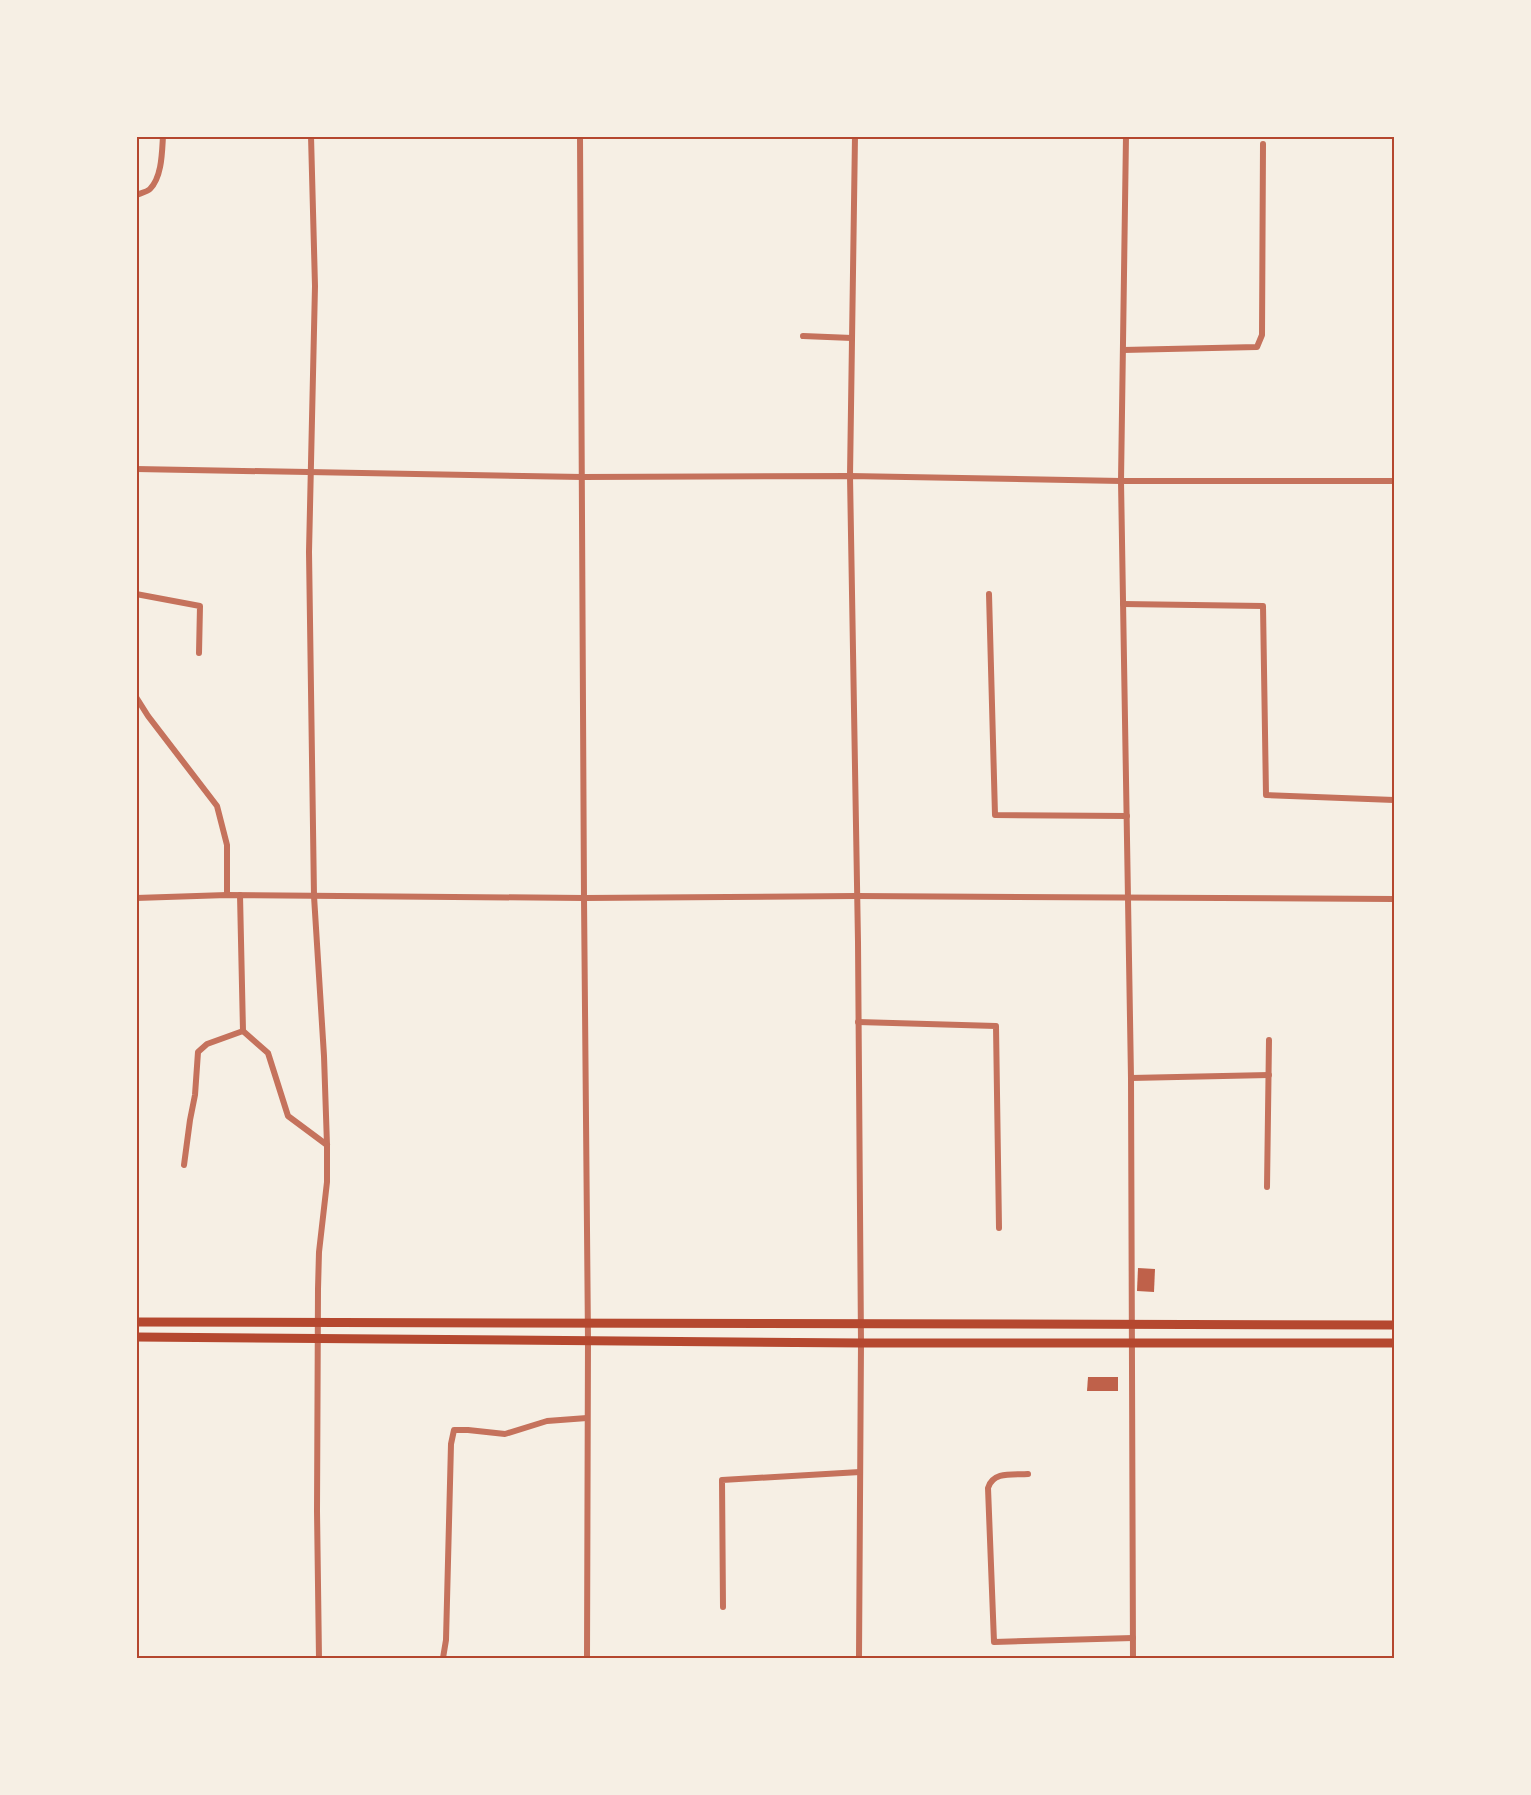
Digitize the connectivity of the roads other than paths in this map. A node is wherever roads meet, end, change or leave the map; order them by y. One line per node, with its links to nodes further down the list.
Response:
1 (163, 136): 7 (street)
2 (311, 136): 12 (street)
3 (580, 136): 14 (street)
4 (855, 136): 9 (street)
5 (1126, 136): 10 (street)
6 (1263, 144): 10 (street)
7 (136, 195)
8 (803, 336): 9 (street)
9 (852, 338): 13 (street)
10 (1123, 350): 15 (street)
11 (136, 469): 12 (street)
12 (312, 471): 14 (street); 26 (street)
13 (850, 476): 14 (street); 15 (street); 27 (street)
14 (582, 477): 30 (street)
15 (1121, 480): 16 (street); 19 (street)
16 (1395, 481)
17 (136, 594): 20 (street)
18 (989, 594): 23 (street)
19 (1123, 604): 22 (street); 23 (street)
20 (199, 653)
21 (136, 697): 24 (street)
22 (1395, 800)
23 (1127, 816): 28 (street)
24 (227, 895): 25 (street); 29 (street)
25 (240, 895): 26 (street); 33 (street)
26 (314, 896): 30 (street); 37 (street)
27 (856, 896): 28 (street); 30 (street); 32 (street)
28 (1128, 897): 31 (street); 36 (street)
29 (136, 898)
30 (584, 898): 43 (street)
31 (1395, 899)
32 (858, 1022): 40 (street); 44 (street)
33 (243, 1031): 37 (street); 38 (street)
34 (1269, 1040): 35 (street)
35 (1269, 1075): 36 (street); 39 (street)
36 (1131, 1078): 45 (street)
37 (327, 1144): 42 (street)
38 (184, 1165)
39 (1267, 1186)
40 (999, 1228)
41 (136, 1322): 42 (main road)
42 (319, 1322): 43 (main road); 48 (street)
43 (588, 1323): 44 (main road); 49 (street)
44 (861, 1325): 45 (main road); 51 (street)
45 (1132, 1325): 46 (main road); 50 (street)
46 (1395, 1325)
47 (136, 1337): 48 (main road)
48 (319, 1338): 49 (main road); 58 (street)
49 (588, 1340): 51 (main road); 53 (street)
50 (1132, 1342): 51 (main road); 52 (main road); 57 (street)
51 (861, 1343): 54 (street)
52 (1395, 1343)
53 (586, 1418): 59 (street); 60 (street)
54 (860, 1472): 56 (street); 61 (street)
55 (1028, 1474): 57 (street)
56 (723, 1607)
57 (1133, 1638): 62 (street)
58 (319, 1659)
59 (443, 1659)
60 (587, 1659)
61 (859, 1659)
62 (1133, 1659)

